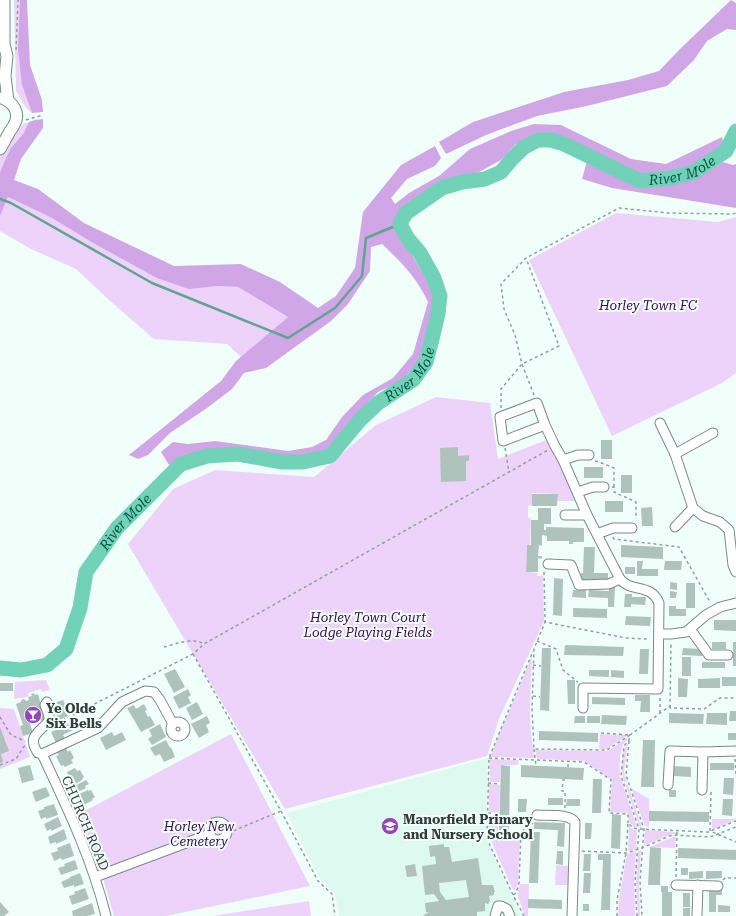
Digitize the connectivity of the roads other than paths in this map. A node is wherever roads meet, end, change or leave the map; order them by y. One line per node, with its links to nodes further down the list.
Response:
1 (4, 0): 2 (main road)
2 (2, 47): 3 (main road)
3 (4, 99): 4 (main road)
4 (5, 133): 5 (main road)
5 (0, 150)
6 (660, 423): 9 (street)
7 (544, 425): 7 (street); 11 (street)
8 (713, 433): 9 (street)
9 (675, 454): 14 (street)
10 (589, 455): 11 (street)
11 (564, 460): 13 (street)
12 (604, 487): 13 (street)
13 (578, 492): 16 (street)
14 (693, 508): 18 (street); 20 (street)
15 (565, 515): 16 (street)
16 (588, 515): 19 (street)
17 (634, 524): 19 (street)
18 (674, 527)
19 (597, 534): 23 (street)
20 (733, 535): 22 (street)
21 (548, 564): 23 (street)
22 (736, 572)
23 (620, 579): 26 (street)
24 (736, 603): 25 (street)
25 (690, 629): 26 (street); 27 (street)
26 (659, 636): 29 (street)
27 (728, 655)
28 (47, 702): 33 (street, CHURCH ROAD)
29 (583, 708)
30 (173, 724): 33 (street)
31 (736, 751): 32 (street)
32 (703, 752): 34 (street); 35 (street)
33 (42, 754): 38 (street, CHURCH ROAD)
34 (668, 785)
35 (702, 790)
36 (537, 815): 45 (street)
37 (210, 834): 37 (street); 38 (street)
38 (95, 877): 42 (street, CHURCH ROAD)
39 (676, 885): 40 (street)
40 (698, 885): 41 (street); 46 (street)
41 (718, 886)
42 (106, 916)
43 (495, 916): 44 (street)
44 (510, 916)
45 (572, 916)
46 (697, 916)

